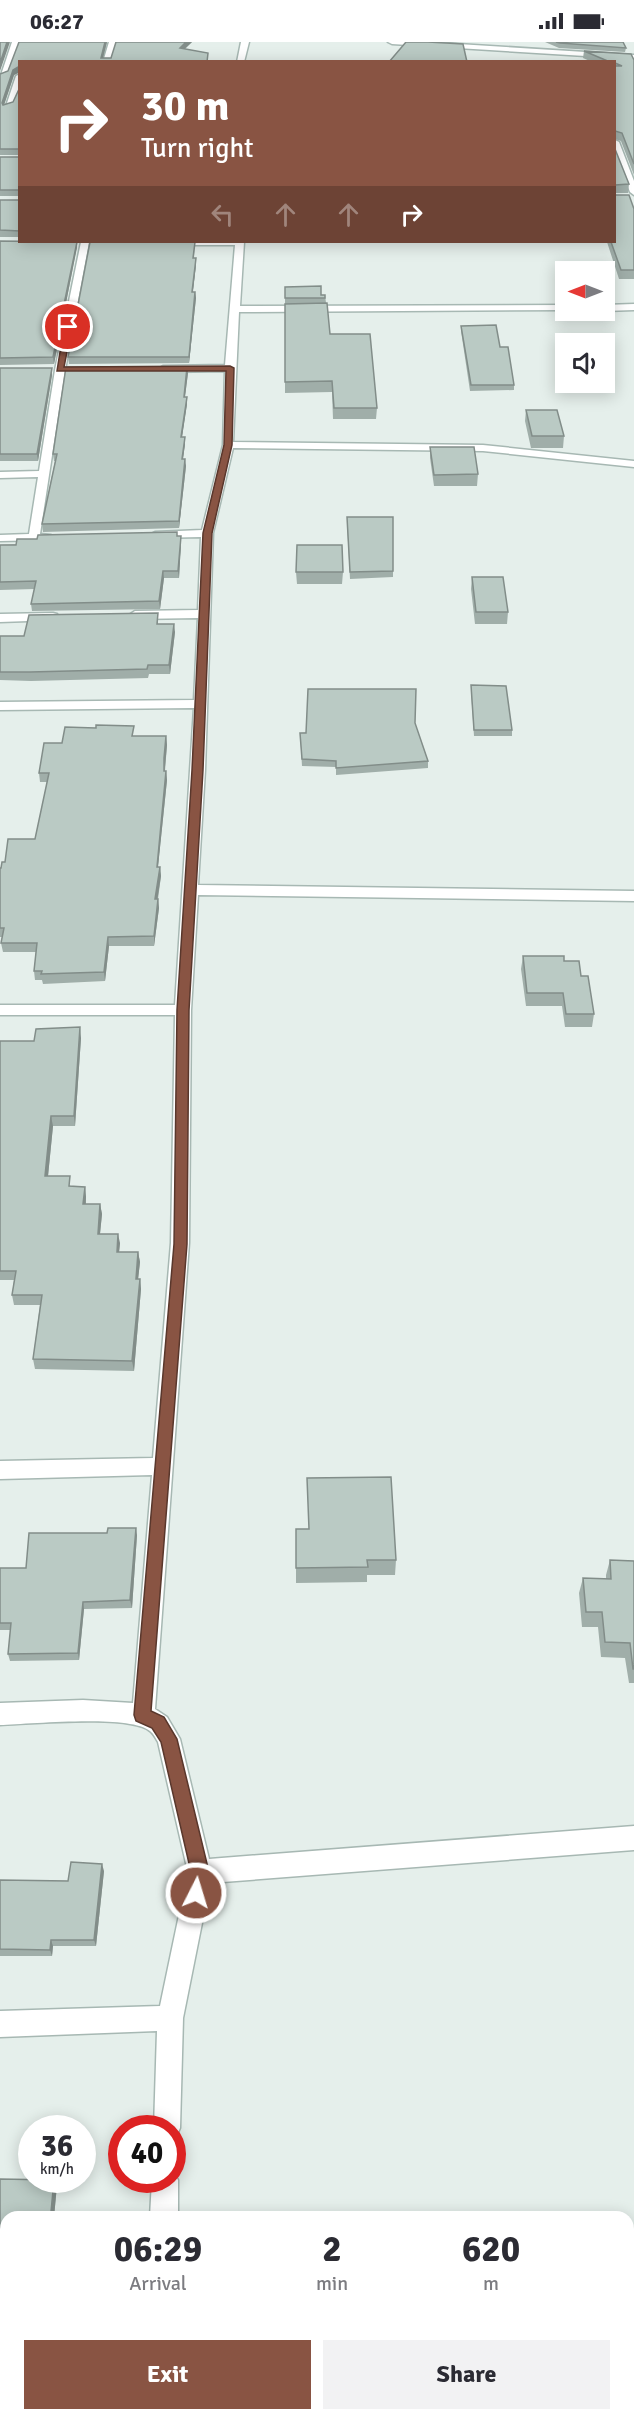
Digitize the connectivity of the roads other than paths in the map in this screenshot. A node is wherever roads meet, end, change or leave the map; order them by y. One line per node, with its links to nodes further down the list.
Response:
1 (16, 42): 10 (street)
2 (113, 42): 7 (street)
3 (245, 42): 8 (street)
4 (392, 42): 6 (street)
5 (634, 57): 6 (street)
6 (583, 58)
7 (107, 60)
8 (241, 60)
9 (18, 75): 10 (street)
10 (1, 76)
11 (18, 81): 12 (street)
12 (9, 106)
13 (616, 145): 14 (street)
14 (634, 192)
15 (85, 243): 24 (street)
16 (240, 243): 20 (street)
17 (555, 308): 20 (street)
18 (615, 308): 19 (street)
19 (634, 308)
20 (235, 309): 21 (street)
21 (230, 368): 22 (street); 25 (street)
22 (151, 369)
23 (48, 370): 24 (street)
24 (66, 370): 27 (street)
25 (228, 445): 26 (street); 29 (street)
26 (634, 464)
27 (44, 474): 28 (street); 31 (street)
28 (0, 475)
29 (207, 533): 30 (street); 34 (street)
30 (138, 535)
31 (34, 537): 32 (street); 33 (street)
32 (57, 537)
33 (0, 538)
34 (205, 614): 35 (street); 38 (street)
35 (125, 615)
36 (68, 617): 37 (street)
37 (0, 618)
38 (200, 704): 39 (street); 40 (street)
39 (0, 706)
40 (189, 890): 41 (street); 43 (street)
41 (634, 896)
42 (0, 1010): 43 (street)
43 (183, 1010): 44 (street)
44 (162, 1466): 45 (street); 47 (street)
45 (0, 1470)
46 (0, 1714): 47 (street)
47 (142, 1715): 49 (street)
48 (634, 1838): 49 (street)
49 (200, 1872): 50 (street)
50 (170, 2018): 51 (street); 52 (street)
51 (0, 2024)
52 (166, 2115)
53 (165, 2193): 54 (street)
54 (164, 2211)

